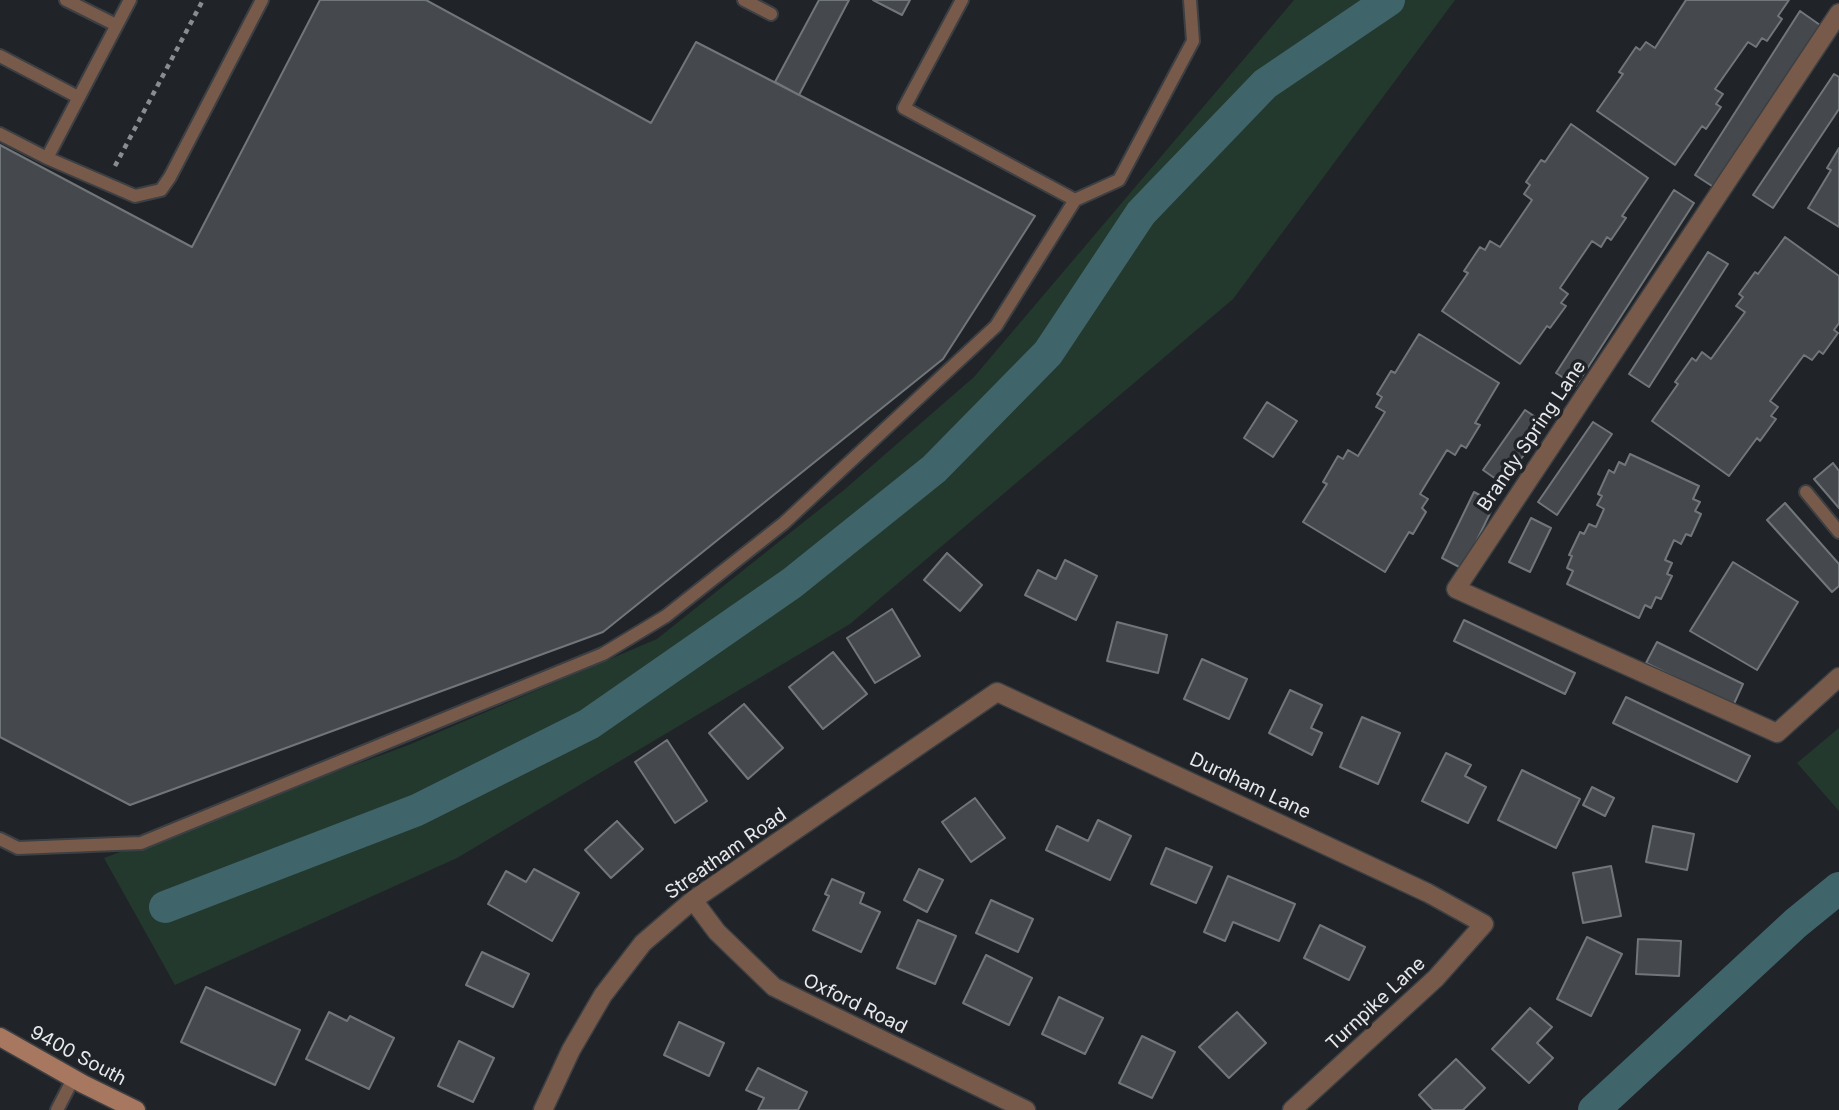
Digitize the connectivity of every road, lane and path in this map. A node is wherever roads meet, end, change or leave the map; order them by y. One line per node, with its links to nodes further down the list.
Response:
1 (66, 0): 10 (lane)
2 (130, 0): 10 (lane)
3 (203, 0): 15 (path)
4 (262, 0): 15 (lane)
5 (744, 0): 9 (lane)
6 (962, 0): 16 (lane)
7 (1190, 0): 16 (lane)
8 (1839, 13): 19 (street, Brandy Spring Lane)
9 (771, 14)
10 (116, 25): 12 (lane)
11 (0, 56): 12 (lane)
12 (78, 97): 14 (lane)
13 (0, 134): 14 (lane)
14 (47, 158): 15 (lane)
15 (106, 183)
16 (1075, 200): 21 (lane)
17 (1806, 492): 18 (lane)
18 (1839, 533)
19 (1839, 677)
20 (997, 692): 22 (street, Streatham Road); 23 (street, Durdham Lane)
21 (0, 839)
22 (693, 900): 28 (street, Streatham Road); 29 (street, Oxford Road)
23 (1484, 924): 30 (street, Turnpike Lane)
24 (0, 1037): 25 (street, 9400 South)
25 (73, 1079): 26 (lane); 27 (street, 9400 South)
26 (57, 1110)
27 (136, 1110)
28 (543, 1110)
29 (1026, 1110)
30 (1292, 1110)

